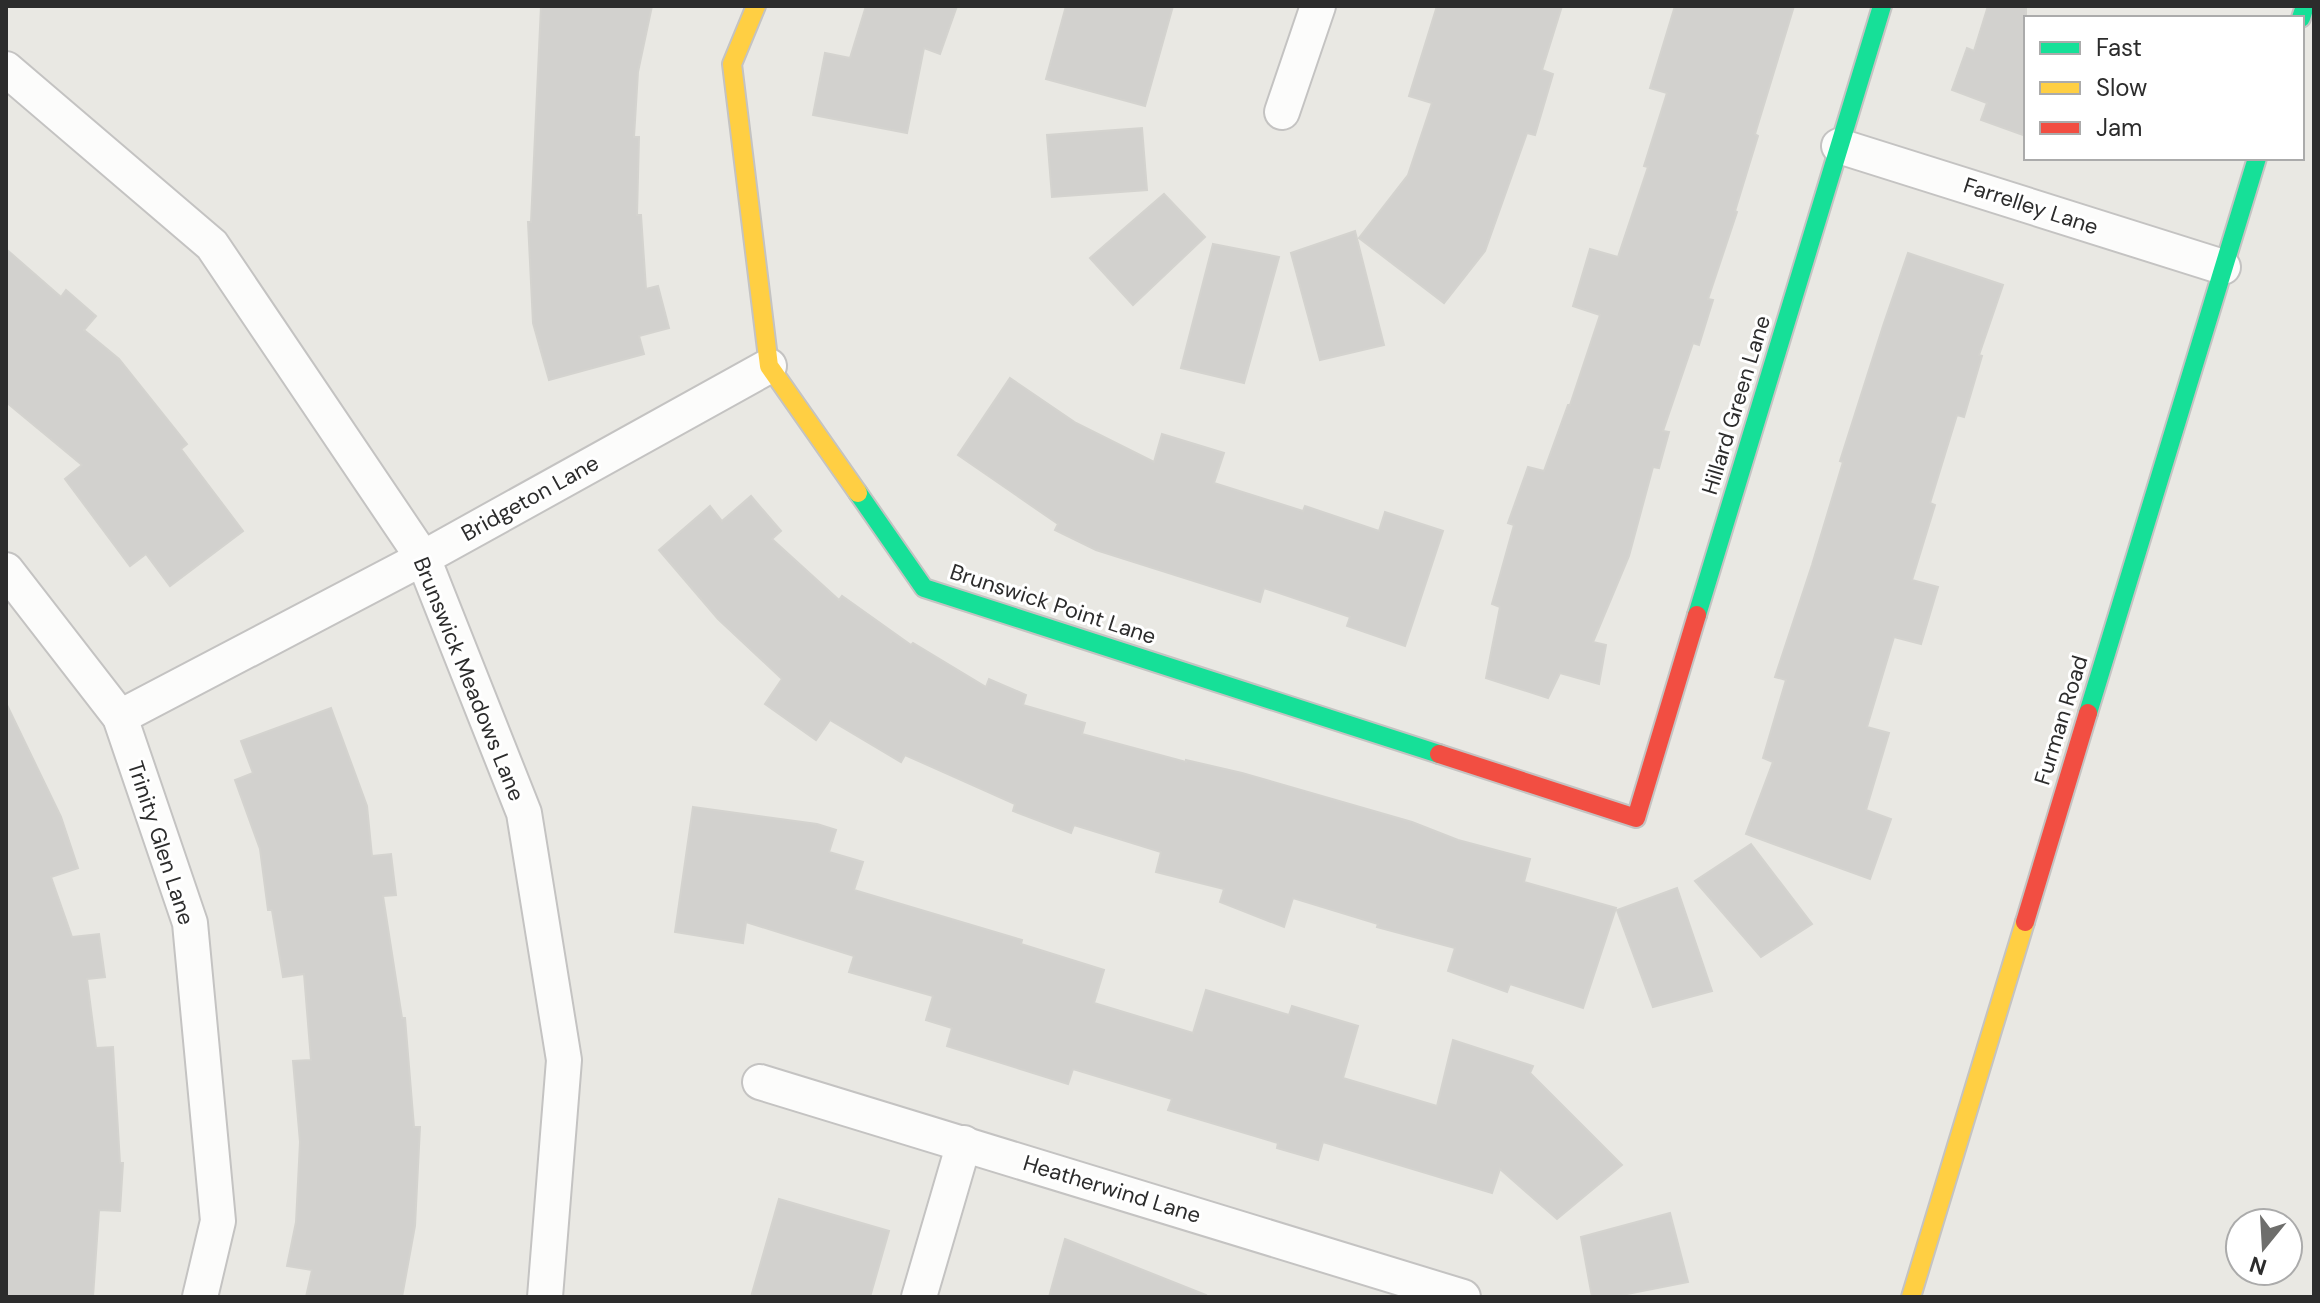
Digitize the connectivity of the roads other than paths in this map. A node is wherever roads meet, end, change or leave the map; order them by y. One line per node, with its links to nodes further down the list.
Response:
1 (756, 6): 9 (street, Brunswick Point Lane)
2 (1318, 6): 5 (street)
3 (1882, 6): 6 (street, Hillard Green Lane)
4 (6, 69): 10 (street, Brunswick Meadows Lane)
5 (1282, 112)
6 (1839, 146): 8 (street, Farrelley Lane); 13 (street, Hillard Green Lane)
7 (2256, 160): 8 (street, Furman Road)
8 (2223, 267): 20 (street, Furman Road)
9 (769, 366): 10 (street, Bridgeton Lane); 13 (street, Brunswick Point Lane)
10 (423, 558): 12 (street, Bridgeton Lane); 17 (street, Brunswick Meadows Lane)
11 (6, 570): 12 (street, Trinity Glen Lane)
12 (120, 717): 16 (street, Trinity Glen Lane)
13 (1636, 818)
14 (760, 1082): 15 (street, Heatherwind Lane)
15 (964, 1143): 18 (street); 19 (street, Heatherwind Lane)
16 (200, 1297)
17 (545, 1297)
18 (919, 1297)
19 (1463, 1297)
20 (1911, 1297)

